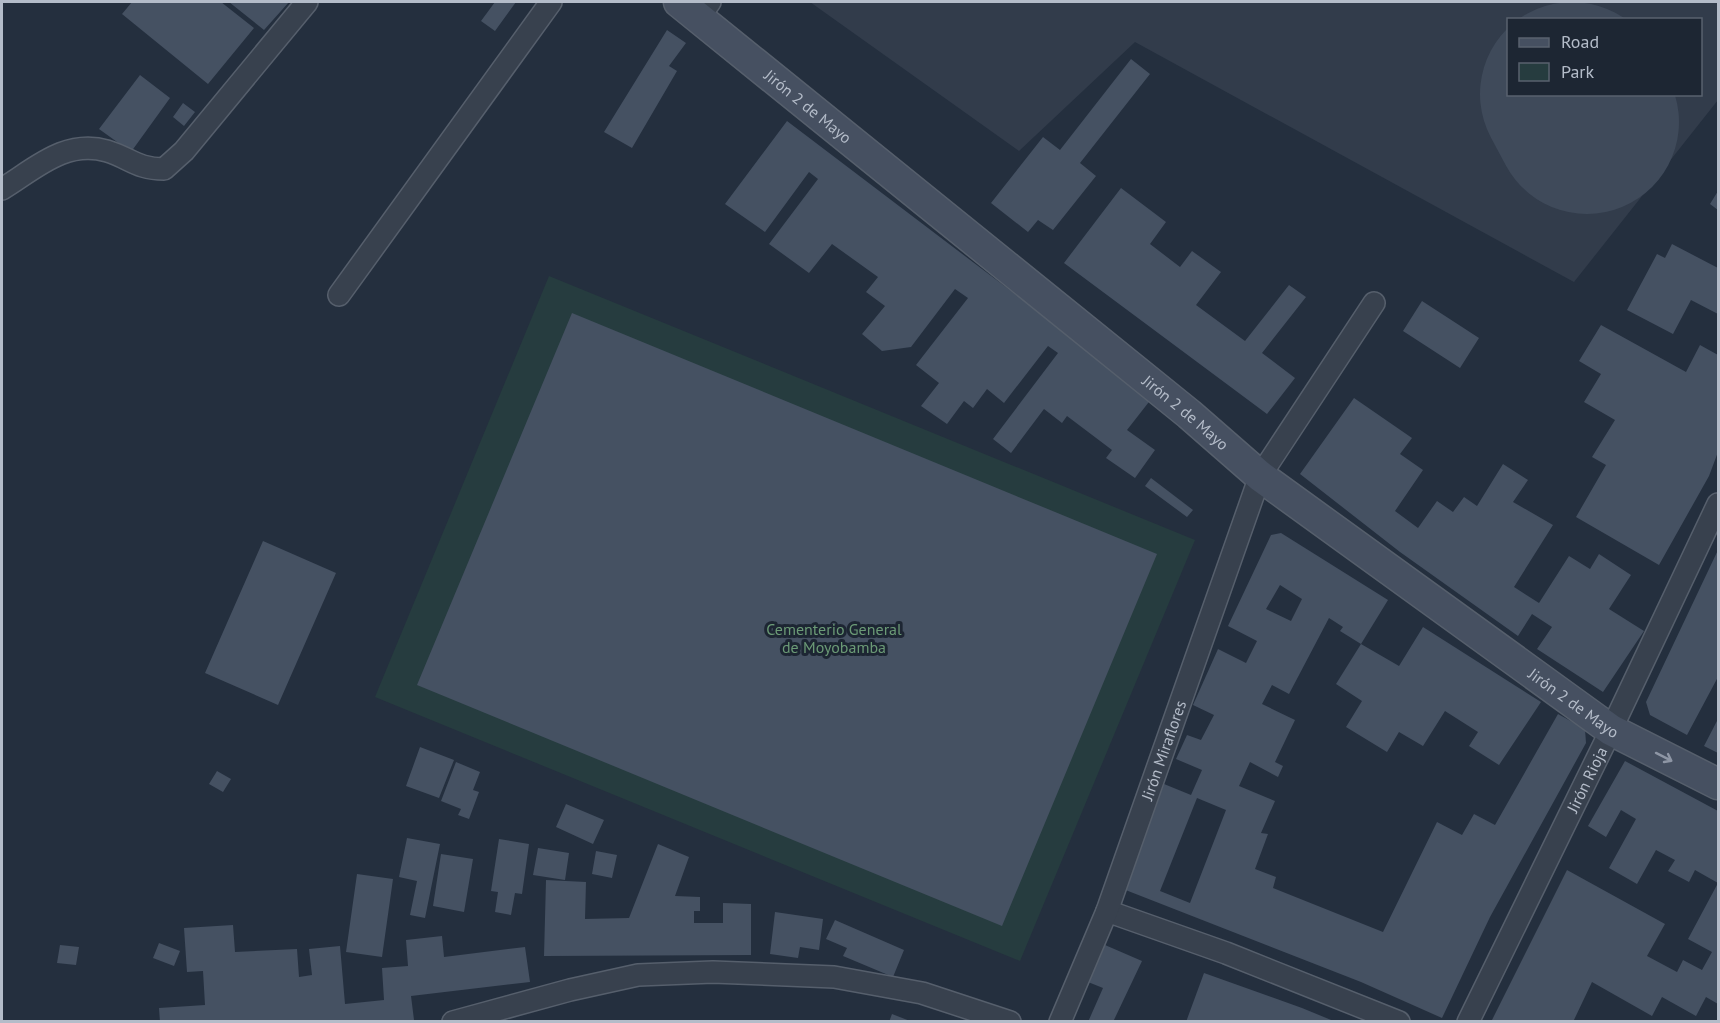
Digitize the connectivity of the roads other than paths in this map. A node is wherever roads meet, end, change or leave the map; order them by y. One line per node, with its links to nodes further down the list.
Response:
1 (307, 2): 4 (street)
2 (551, 2): 5 (street)
3 (696, 7): 7 (main road, Jirón 2 de Mayo)
4 (2, 189)
5 (339, 295)
6 (1374, 303): 7 (street, Jirón Miraflores)
7 (1260, 476): 9 (main road, Jirón 2 de Mayo); 11 (street, Jirón Miraflores)
8 (1719, 504): 9 (street, Jirón Rioja)
9 (1611, 730): 10 (main road, Jirón 2 de Mayo, one-way to 10); 16 (street, Jirón Rioja)
10 (1719, 784)
11 (1107, 911): 14 (street, Jirón Miraflores); 15 (street)
12 (453, 1022): 13 (street)
13 (1010, 1022)
14 (1060, 1022)
15 (1399, 1022)
16 (1468, 1022)

